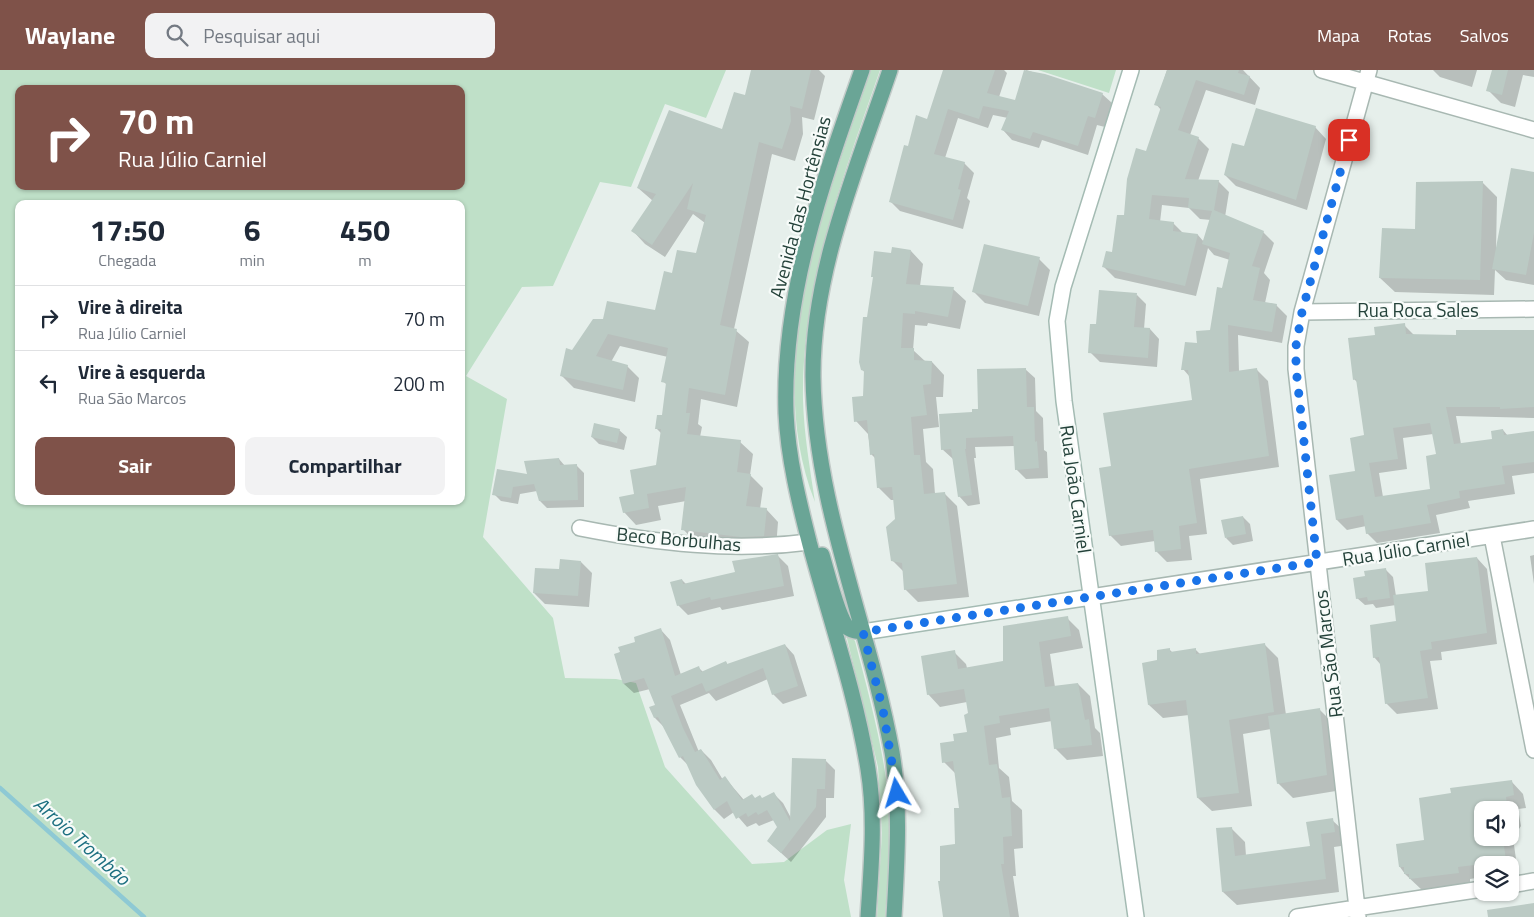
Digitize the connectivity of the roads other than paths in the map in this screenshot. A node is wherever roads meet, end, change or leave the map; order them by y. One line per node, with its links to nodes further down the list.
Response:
1 (862, 70): 9 (main road, Avenida das Hortênsias)
2 (890, 70): 16 (main road)
3 (1132, 70): 15 (street, Rua João Carniel)
4 (1322, 70): 5 (street)
5 (1367, 76): 6 (street); 8 (street, Rua São Marcos)
6 (1534, 130)
7 (1534, 309): 8 (street, Rua Roca Sales)
8 (1302, 312): 14 (street, Rua São Marcos)
9 (797, 497): 13 (main road, Avenida das Hortênsias); 16 (main road)
10 (580, 528): 13 (street, Beco Borbulhas)
11 (1534, 529): 12 (street, Rua Júlio Carniel)
12 (1492, 536): 14 (street, Rua Júlio Carniel); 17 (street)
13 (809, 542): 22 (main road, Avenida das Hortênsias)
14 (1317, 562): 15 (street, Rua Júlio Carniel); 21 (street, Rua São Marcos)
15 (1091, 596): 16 (street, Rua Júlio Carniel); 24 (street, Rua João Carniel)
16 (863, 632): 23 (main road)
17 (1534, 750)
18 (1534, 881): 19 (street)
19 (1519, 884)
20 (1474, 891): 21 (street)
21 (1358, 913): 25 (street)
22 (868, 917)
23 (894, 917)
24 (1136, 917)
25 (1297, 917)

